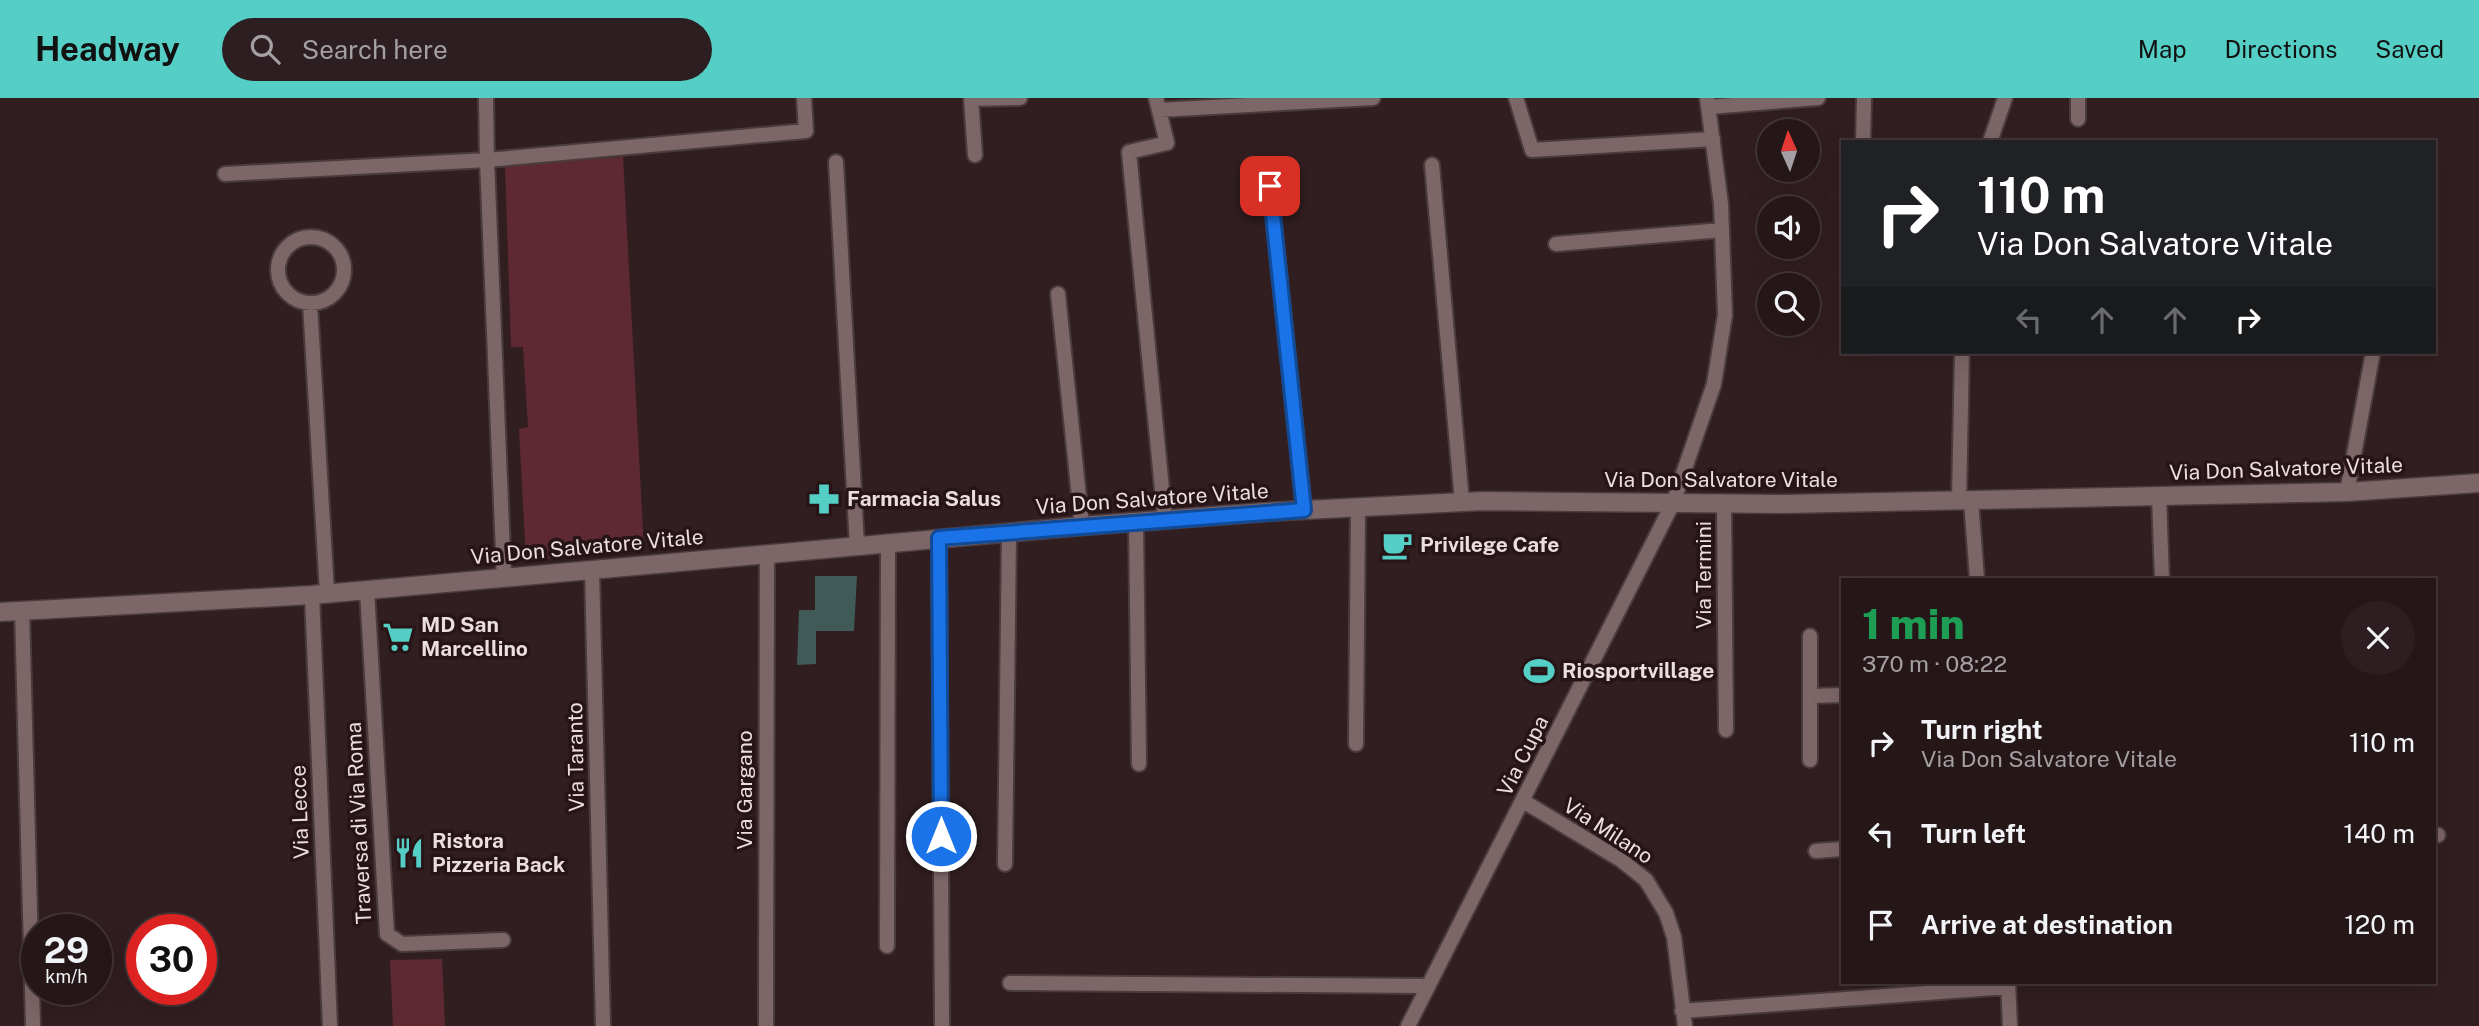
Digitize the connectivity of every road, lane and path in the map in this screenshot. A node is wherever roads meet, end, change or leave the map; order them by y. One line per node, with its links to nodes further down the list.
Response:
1 (486, 98): 18 (street)
2 (804, 98): 18 (street)
3 (1020, 98): 10 (street)
4 (1373, 98): 12 (street)
5 (1516, 98): 14 (street)
6 (1818, 98): 11 (street)
7 (1864, 98): 15 (street)
8 (2005, 98): 16 (street)
9 (2078, 98): 13 (street)
10 (971, 99): 17 (street)
11 (1708, 103): 14 (street, Via Cupa)
12 (1157, 104): 38 (street)
13 (2078, 119)
14 (1713, 139): 23 (street, Via Cupa)
15 (1863, 140)
16 (1991, 140)
17 (975, 155)
18 (487, 160): 21 (street); 47 (street)
19 (836, 162): 44 (street)
20 (1432, 165): 33 (street)
21 (225, 174)
22 (1270, 186): 37 (street)
23 (1722, 230): 24 (street); 34 (street, Via Cupa)
24 (1556, 244)
25 (1058, 294): 40 (street)
26 (310, 303): 26 (street); 51 (street, Via Lecce)
27 (1962, 354): 32 (street)
28 (2373, 354): 30 (street)
29 (2479, 483): 30 (street, Via Don Salvatore Vitale)
30 (2347, 492): 31 (street, Via Don Salvatore Vitale)
31 (2159, 496): 32 (street, Via Don Salvatore Vitale); 49 (street)
32 (1965, 500): 35 (street, Via Don Salvatore Vitale); 48 (street)
33 (1462, 502): 34 (street, Via Don Salvatore Vitale); 36 (street, Via Don Salvatore Vitale)
34 (1673, 503): 35 (street, Via Don Salvatore Vitale); 61 (street, Via Cupa)
35 (1724, 504): 57 (street, Via Termini)
36 (1358, 508): 37 (street, Via Don Salvatore Vitale); 58 (street)
37 (1304, 510): 38 (street, Via Don Salvatore Vitale)
38 (1165, 520): 39 (street, Via Don Salvatore Vitale)
39 (1136, 523): 40 (street, Via Don Salvatore Vitale); 60 (street)
40 (1082, 526): 41 (street, Via Don Salvatore Vitale)
41 (1009, 533): 42 (street, Via Don Salvatore Vitale); 64 (street)
42 (939, 538): 43 (street, Via Don Salvatore Vitale); 71 (street)
43 (888, 543): 44 (street, Via Don Salvatore Vitale); 66 (street)
44 (857, 545): 45 (street, Via Don Salvatore Vitale)
45 (767, 554): 46 (street, Via Don Salvatore Vitale); 75 (street, Via Gargano)
46 (592, 570): 47 (street, Via Don Salvatore Vitale); 74 (street, Via Taranto)
47 (505, 578): 50 (street, Via Don Salvatore Vitale)
48 (1977, 578)
49 (2162, 578)
50 (367, 590): 51 (street, Via Don Salvatore Vitale); 65 (street, Traversa di Via Roma)
51 (319, 594): 52 (street, Via Don Salvatore Vitale); 73 (street, Via Lecce)
52 (22, 611): 53 (street, Via Don Salvatore Vitale); 72 (street)
53 (0, 612)
54 (1810, 636): 56 (street)
55 (1841, 695): 56 (street)
56 (1810, 696): 59 (street)
57 (1726, 730)
58 (1356, 744)
59 (1810, 760)
60 (1139, 764)
61 (1523, 801): 69 (street, Via Cupa); 70 (street, Via Milano)
62 (1841, 849): 63 (street)
63 (1816, 850)
64 (1005, 864)
65 (503, 940)
66 (887, 946)
67 (1010, 983): 69 (street)
68 (2008, 984): 70 (street); 78 (street)
69 (1428, 986): 76 (street, Via Cupa)
70 (1682, 1011): 77 (street, Via Milano)
71 (942, 1025)
72 (33, 1026)
73 (330, 1026)
74 (603, 1026)
75 (766, 1026)
76 (1408, 1026)
77 (1685, 1026)
78 (2010, 1026)

